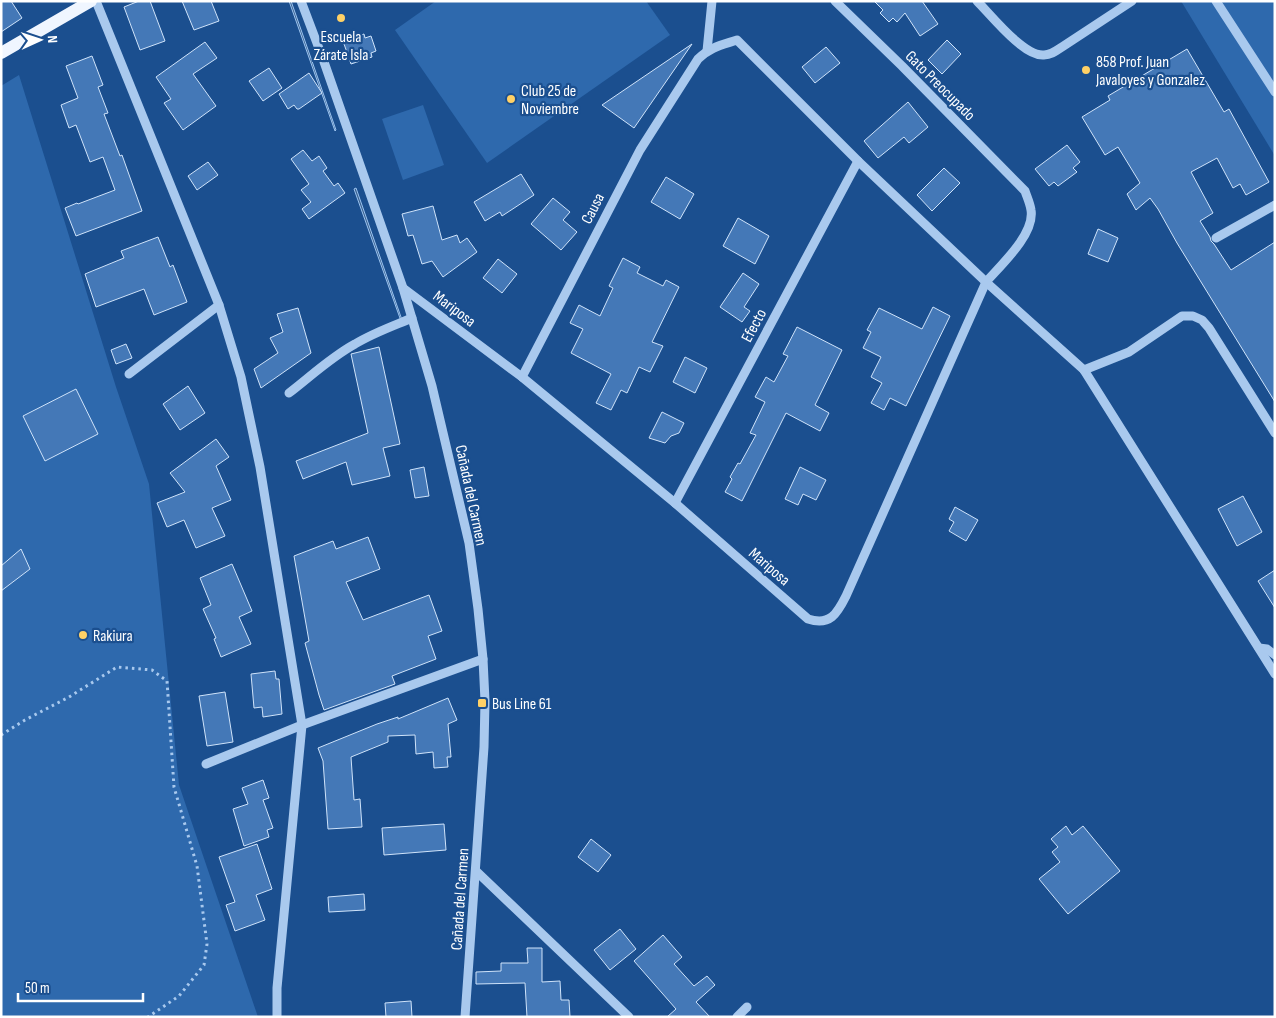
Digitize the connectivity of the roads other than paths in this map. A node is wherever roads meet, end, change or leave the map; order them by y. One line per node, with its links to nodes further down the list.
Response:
1 (91, 1): 10 (main road)
2 (96, 1): 18 (street)
3 (301, 1): 17 (street, Cañada del Carmen)
4 (712, 1): 9 (street)
5 (835, 1): 13 (street, Gato Preocupado)
6 (977, 1): 7 (street)
7 (1132, 1)
8 (1216, 1): 11 (street)
9 (707, 51): 12 (street); 22 (street, Causa)
10 (1, 53)
11 (1275, 92)
12 (858, 162): 16 (street); 25 (street, Efecto)
13 (1025, 191): 16 (street, Mariposa)
14 (1275, 206): 15 (street)
15 (1216, 238)
16 (986, 282): 20 (street); 25 (street, Mariposa)
17 (403, 288): 19 (street, Cañada del Carmen); 22 (street, Mariposa)
18 (219, 305): 21 (street); 30 (street)
19 (412, 318): 23 (street); 28 (street, Cañada del Carmen)
20 (1084, 370): 24 (street); 26 (street)
21 (129, 374)
22 (522, 377): 25 (street, Mariposa)
23 (289, 393)
24 (1275, 433)
25 (675, 503)
26 (1259, 648): 27 (street); 29 (street)
27 (1275, 655)
28 (483, 659): 30 (street); 32 (street, Cañada del Carmen)
29 (1275, 674)
30 (302, 725): 31 (street); 34 (street)
31 (206, 764)
32 (476, 871): 35 (street, Cañada del Carmen); 36 (street)
33 (747, 1007): 37 (street)
34 (277, 1017)
35 (464, 1017)
36 (629, 1017)
37 (737, 1017)

